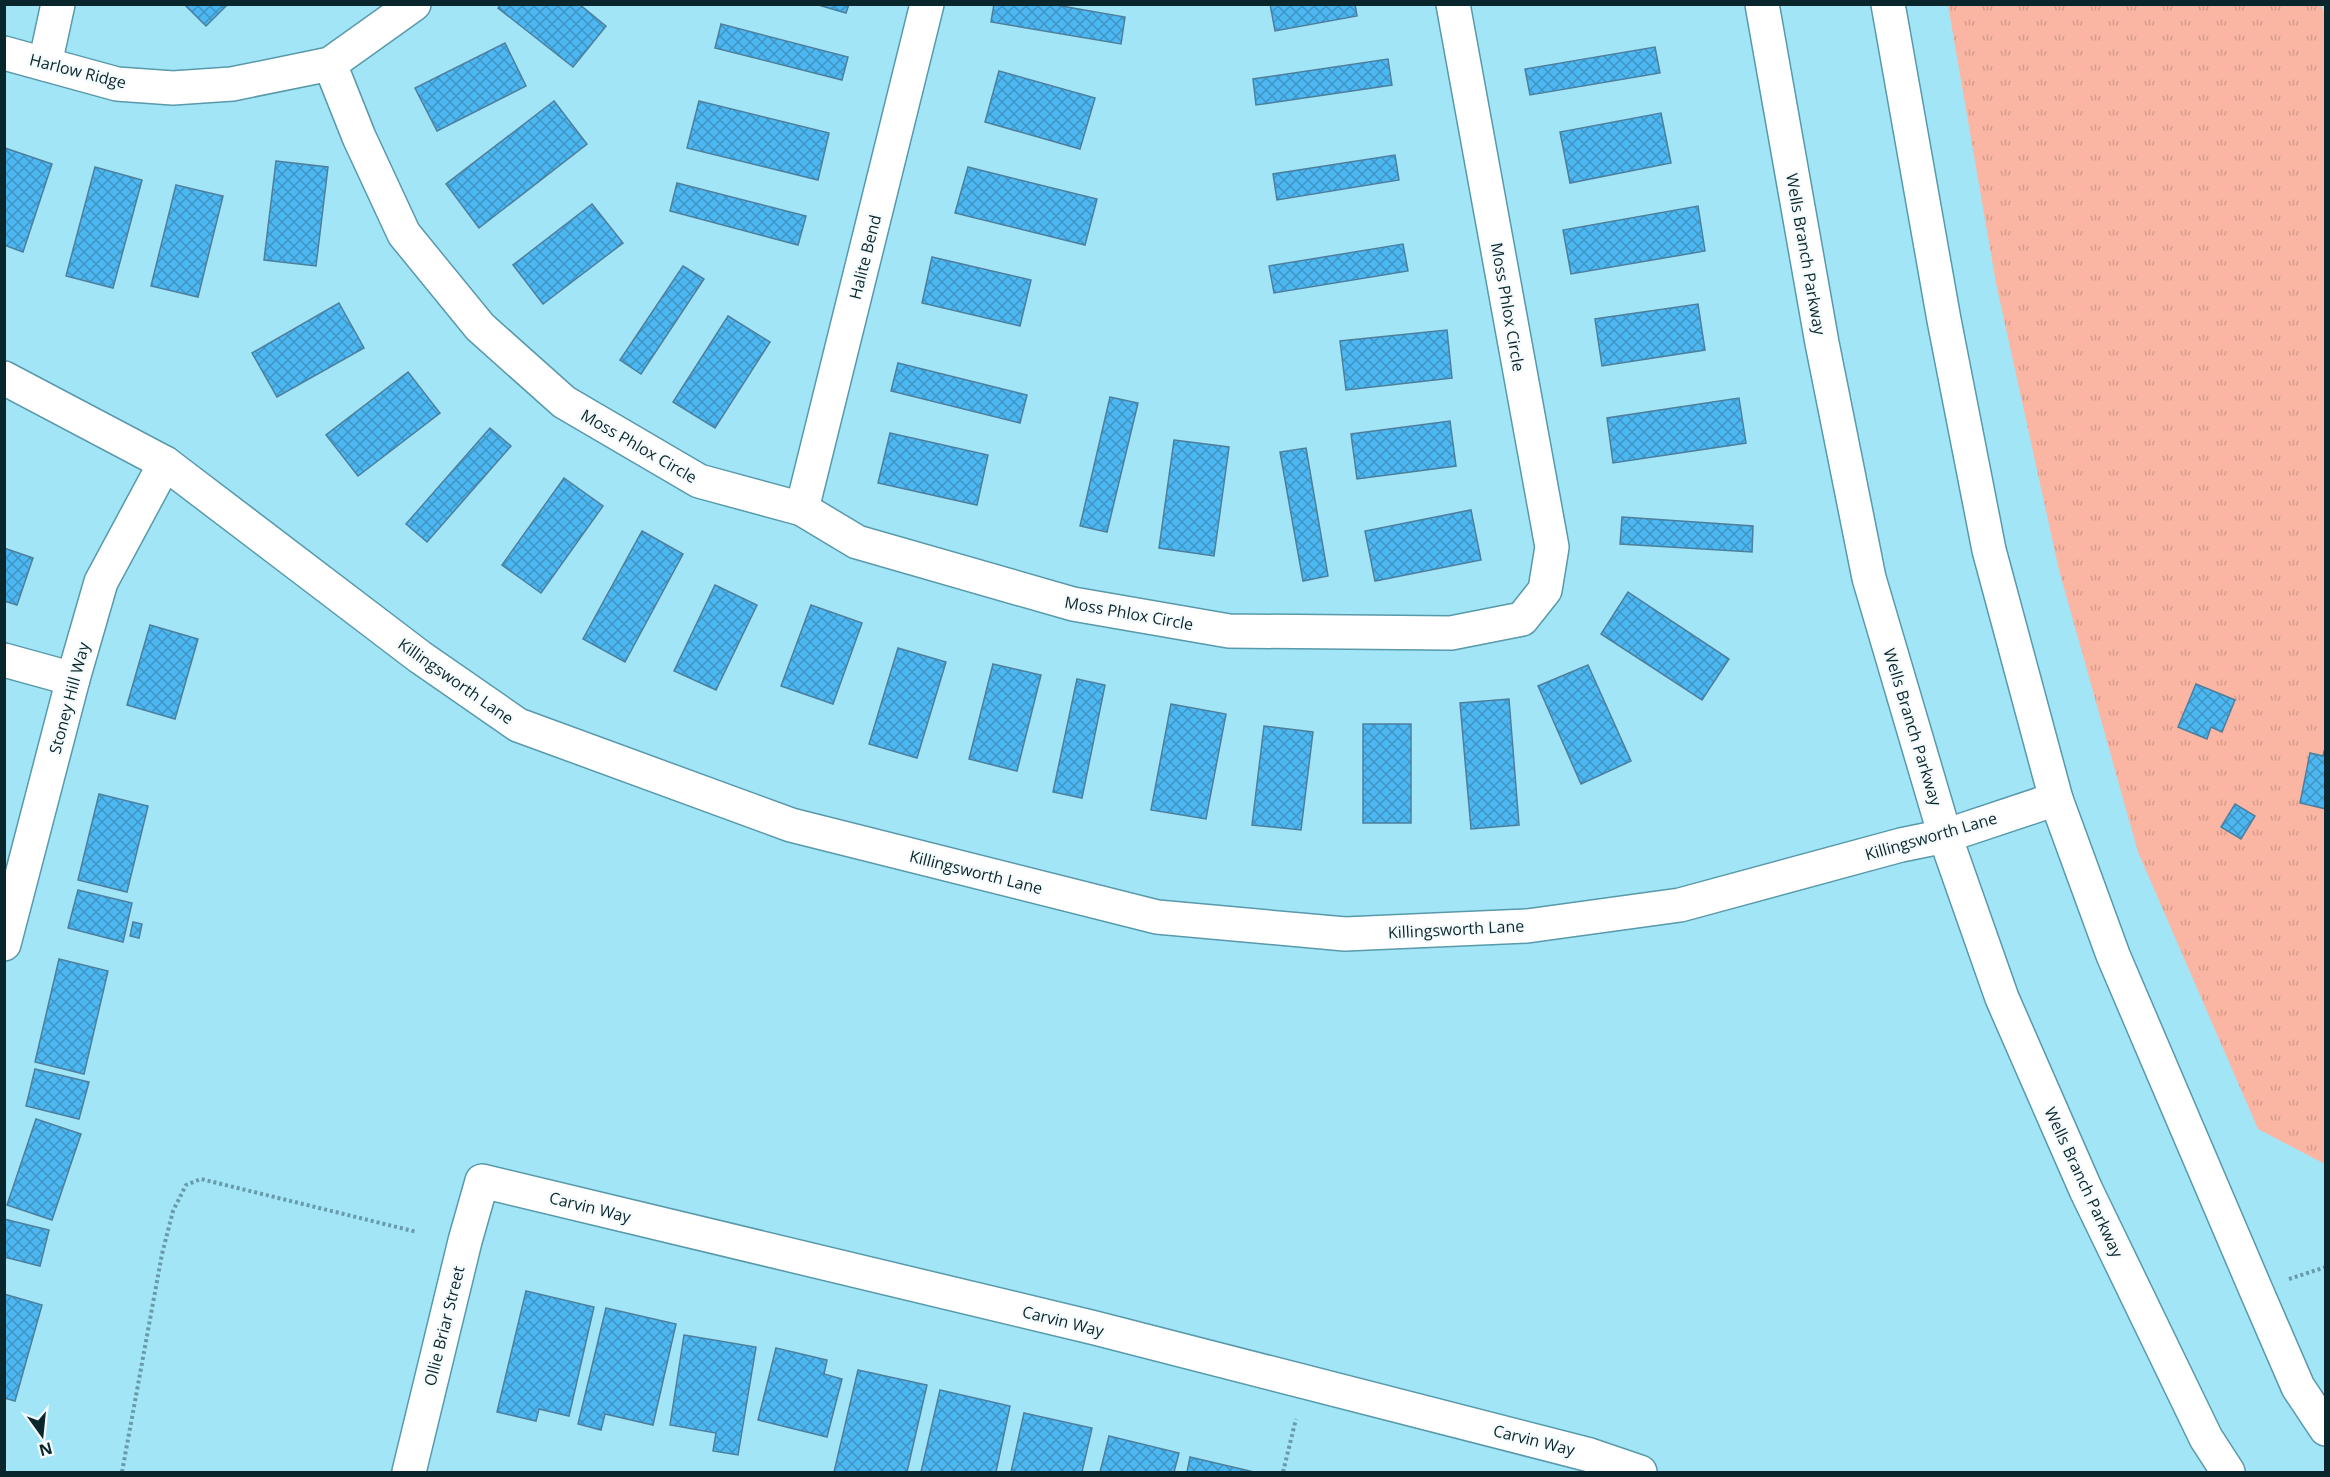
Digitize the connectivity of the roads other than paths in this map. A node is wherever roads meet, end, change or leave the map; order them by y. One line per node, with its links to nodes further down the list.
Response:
1 (58, 4): 8 (street)
2 (414, 4): 9 (street)
3 (927, 4): 12 (street, Halite Bend)
4 (1453, 4): 12 (street, Moss Phlox Circle)
5 (1762, 4): 16 (street, Wells Branch Parkway)
6 (1888, 4): 15 (street)
7 (4, 53): 8 (street, Harlow Ridge)
8 (45, 64): 9 (street, Harlow Ridge)
9 (330, 64): 12 (street, Moss Phlox Circle)
10 (4, 378): 11 (street, Killingsworth Lane)
11 (165, 463): 14 (street, Stoney Hill Way); 16 (street, Killingsworth Lane)
12 (802, 509)
13 (4, 660): 14 (street)
14 (73, 679): 17 (street, Stoney Hill Way)
15 (2056, 799): 16 (street, Killingsworth Lane); 19 (street)
16 (1945, 836): 22 (street, Wells Branch Parkway)
17 (4, 944)
18 (482, 1181): 20 (street, Ollie Briar Street); 21 (street, Carvin Way)
19 (2325, 1429)
20 (409, 1473)
21 (1640, 1473)
22 (2228, 1473)

